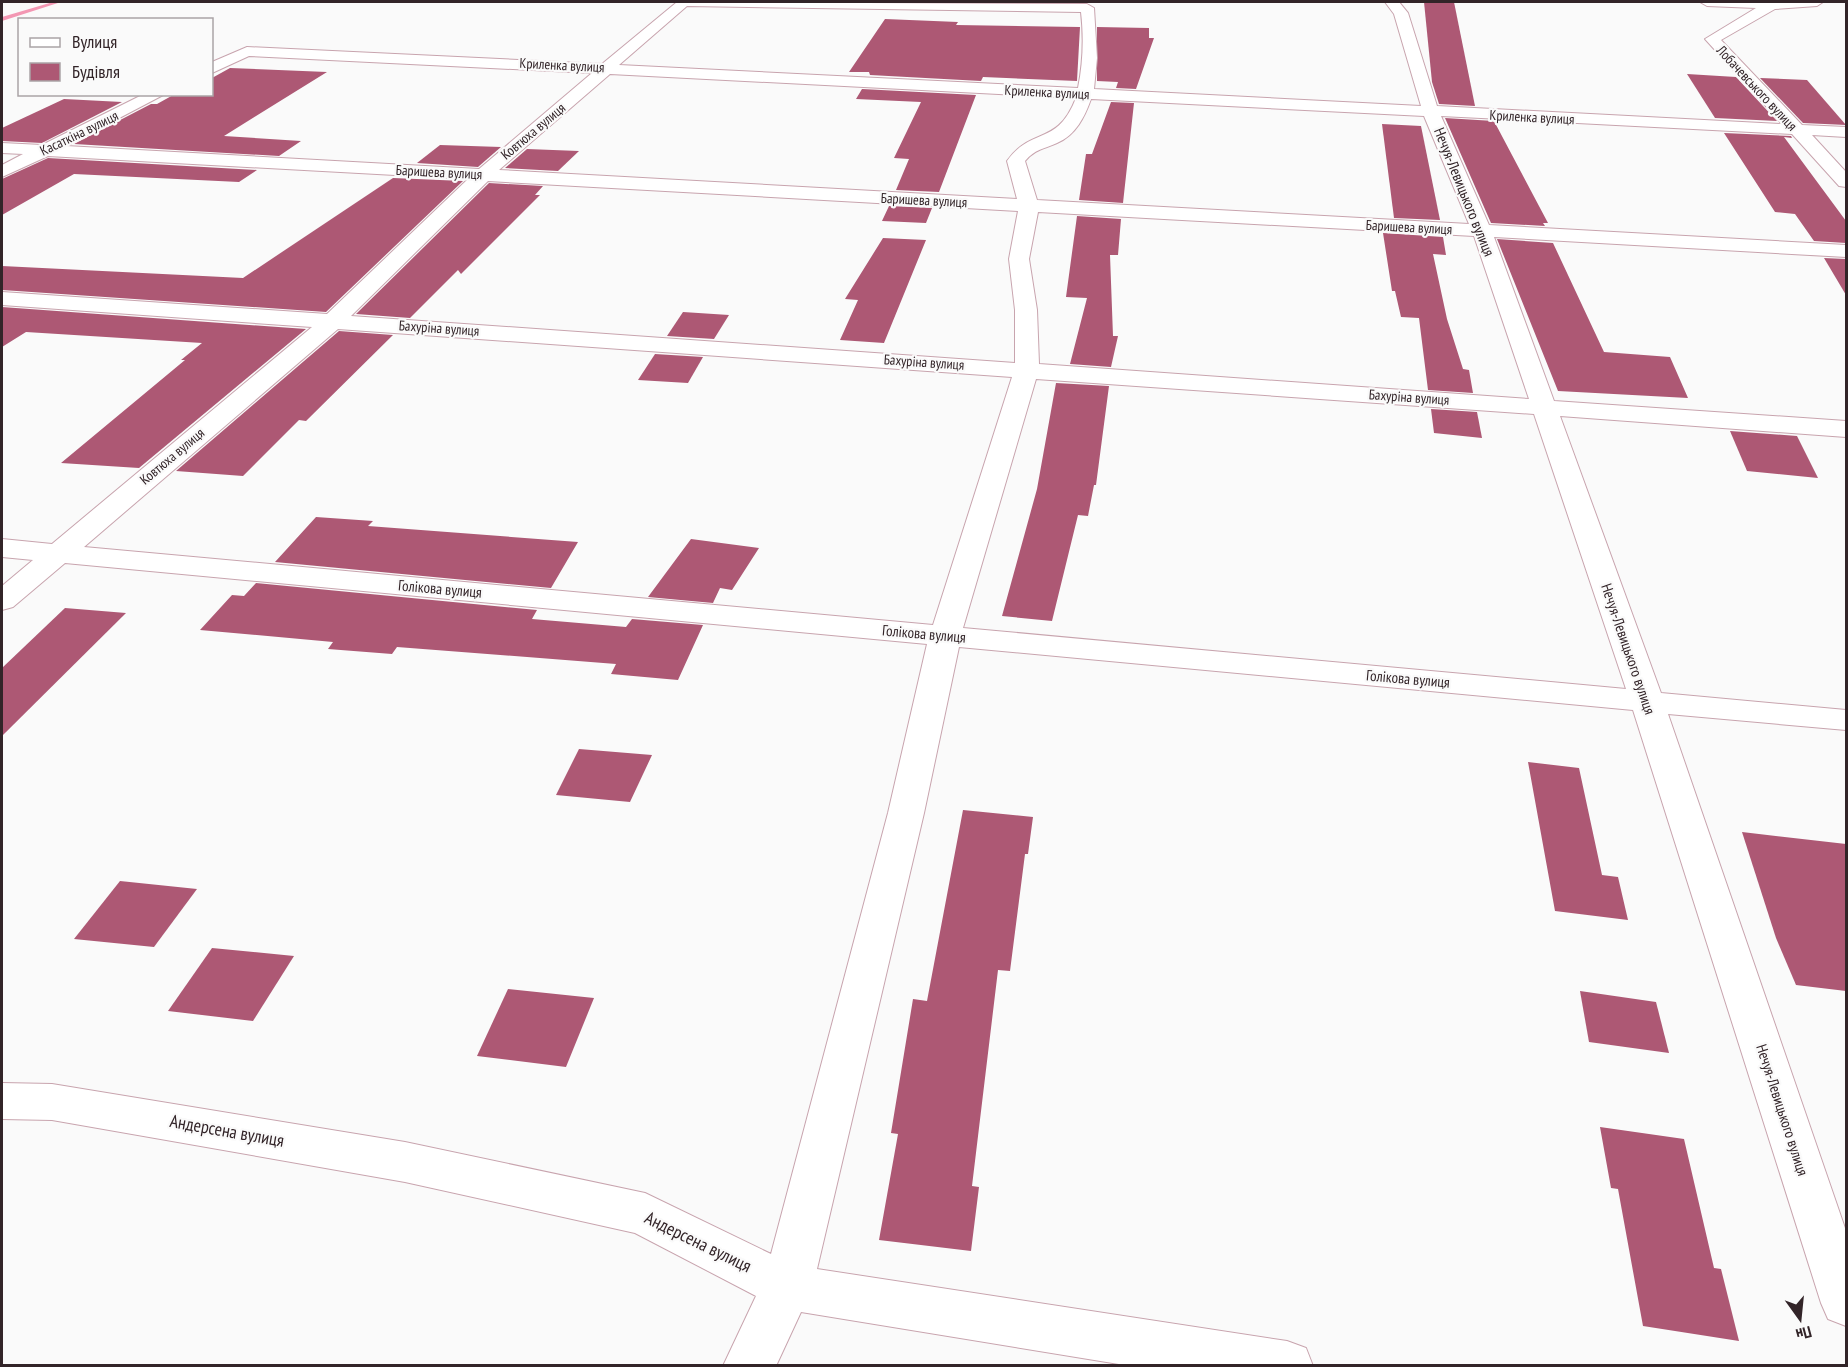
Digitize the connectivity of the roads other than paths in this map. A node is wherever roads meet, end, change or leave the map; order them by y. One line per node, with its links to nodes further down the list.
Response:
1 (1392, 2): 10 (street, Нечуя-Левицького вулиця)
2 (1707, 2): 5 (street)
3 (1817, 2): 5 (street)
4 (1080, 5): 7 (street, Ковтюха вулиця); 8 (street)
5 (1772, 5): 11 (street, Лобачевського вулиця)
6 (213, 68): 7 (street, Криленка вулиця)
7 (610, 68): 8 (street, Криленка вулиця); 16 (street, Ковтюха вулиця)
8 (1085, 94): 10 (street, Криленка вулиця); 18 (street)
9 (153, 96): 14 (street, Касаткіна вулиця)
10 (1431, 112): 11 (street, Криленка вулиця); 19 (street, Нечуя-Левицького вулиця)
11 (1795, 129): 12 (street, Криленка вулиця); 17 (street, Лобачевського вулиця)
12 (1846, 132)
13 (2, 148): 14 (street, Баришева вулиця)
14 (42, 151): 15 (street, Касаткіна вулиця); 16 (street, Баришева вулиця)
15 (2, 172)
16 (483, 174): 18 (street, Баришева вулиця); 22 (street, Ковтюха вулиця)
17 (1846, 182)
18 (1029, 206): 19 (street, Баришева вулиця); 23 (street)
19 (1482, 231): 20 (street, Баришева вулиця); 24 (street, Нечуя-Левицького вулиця)
20 (1846, 251)
21 (2, 298): 22 (street, Бахуріна вулиця)
22 (333, 321): 23 (street, Бахуріна вулиця); 27 (street, Ковтюха вулиця)
23 (1027, 369): 24 (street, Бахуріна вулиця); 29 (street)
24 (1545, 407): 25 (street, Бахуріна вулиця); 30 (street, Нечуя-Левицького вулиця)
25 (1846, 429)
26 (2, 548): 27 (street, Голікова вулиця)
27 (56, 554): 28 (street, Ковтюха вулиця); 29 (street, Голікова вулиця)
28 (2, 601)
29 (945, 636): 30 (street, Голікова вулиця); 33 (street)
30 (1647, 701): 31 (street, Голікова вулиця); 34 (street, Нечуя-Левицького вулиця)
31 (1846, 720)
32 (2, 1101): 33 (street, Андерсена вулиця)
33 (787, 1287): 35 (street); 36 (street, Андерсена вулиця)
34 (1846, 1303)
35 (748, 1365)
36 (1287, 1365)

